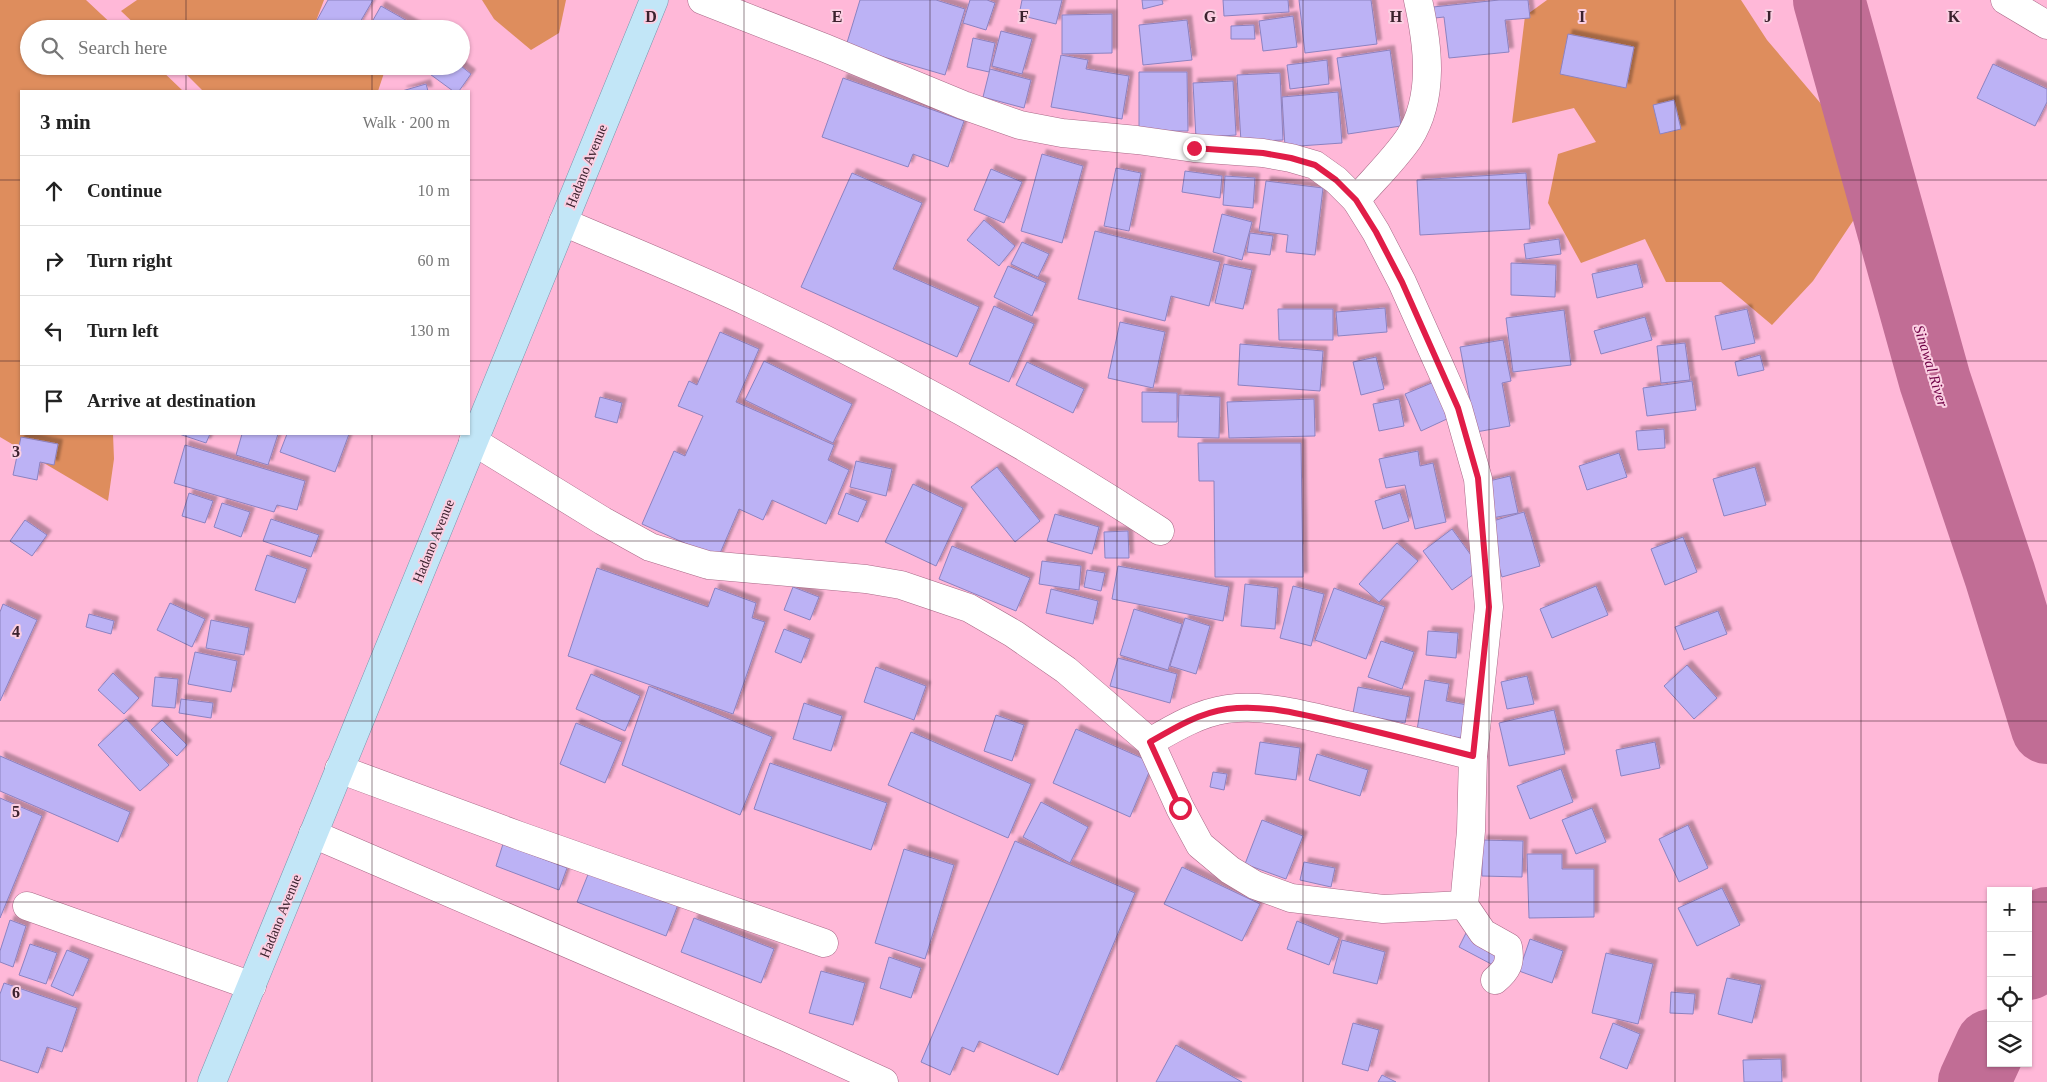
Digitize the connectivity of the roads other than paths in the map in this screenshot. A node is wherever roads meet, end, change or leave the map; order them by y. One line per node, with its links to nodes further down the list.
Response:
1 (654, 0): 7 (main road, Hadano Avenue)
2 (702, 0): 6 (street)
3 (1418, 0): 6 (street)
4 (2005, 0): 5 (street)
5 (2047, 25)
6 (1356, 200): 11 (street)
7 (563, 222): 8 (main road, Hadano Avenue); 9 (street)
8 (473, 441): 10 (street); 12 (main road, Hadano Avenue)
9 (1160, 531)
10 (1150, 742): 11 (street); 14 (street)
11 (1473, 756): 14 (street)
12 (340, 769): 13 (main road, Hadano Avenue); 16 (street)
13 (313, 834): 18 (main road, Hadano Avenue); 20 (street)
14 (1464, 905): 17 (street)
15 (27, 906): 18 (street)
16 (824, 943)
17 (1495, 980)
18 (252, 986): 19 (main road, Hadano Avenue)
19 (212, 1082)
20 (884, 1082)

